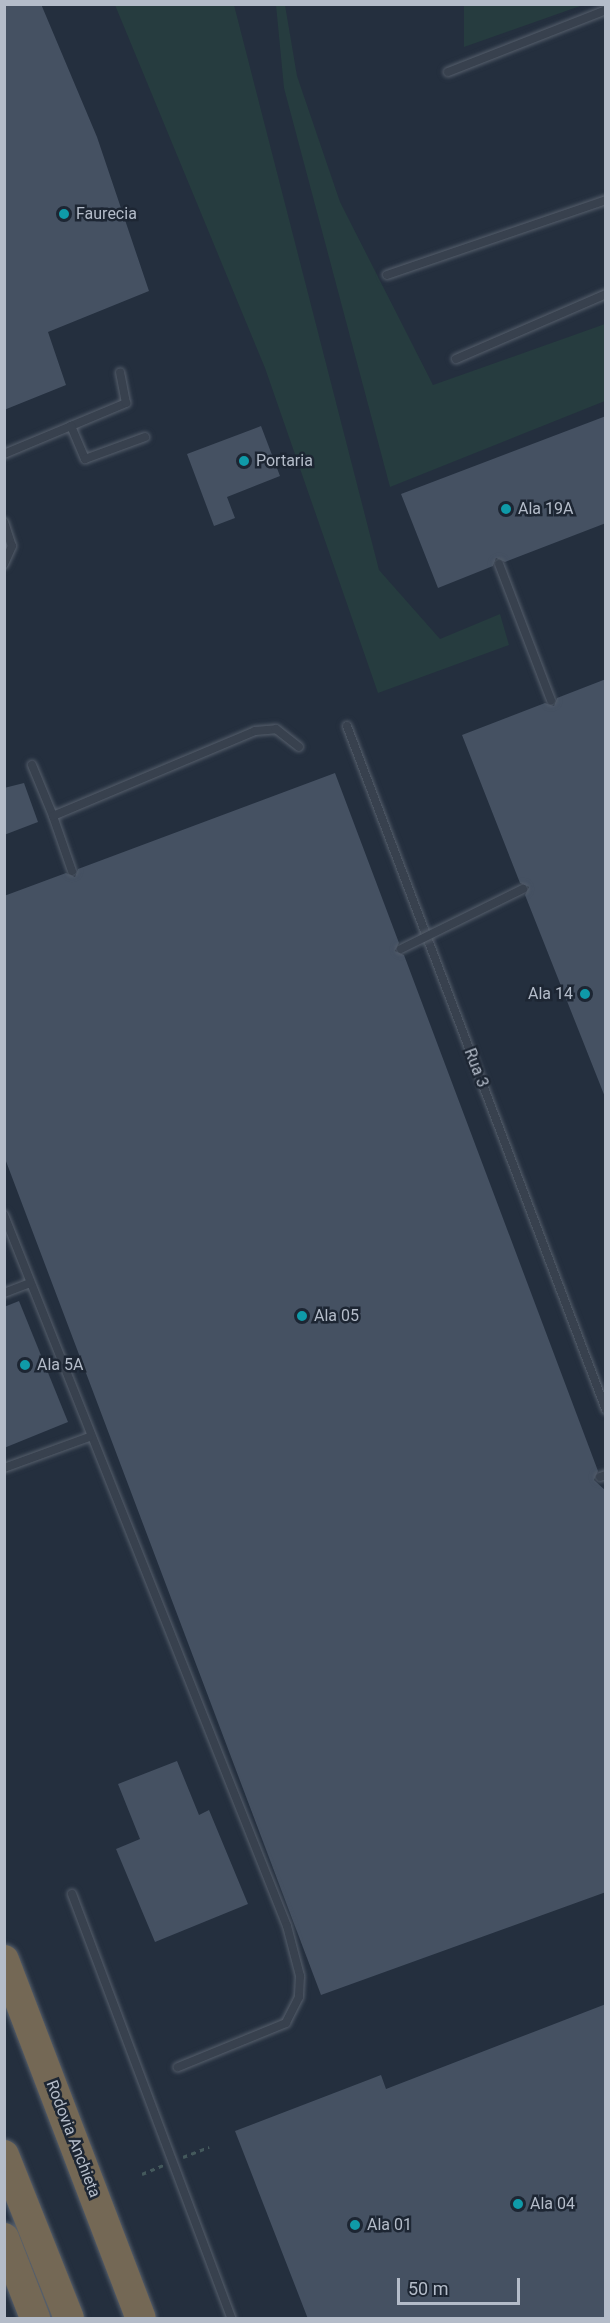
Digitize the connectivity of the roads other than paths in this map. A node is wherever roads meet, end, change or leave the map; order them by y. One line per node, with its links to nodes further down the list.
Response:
1 (606, 10): 2 (lane)
2 (448, 72)
3 (606, 200): 4 (lane)
4 (387, 275)
5 (606, 294): 6 (lane)
6 (456, 359)
7 (120, 373): 8 (lane)
8 (71, 426): 9 (lane); 10 (lane)
9 (145, 437)
10 (4, 454)
11 (4, 522): 12 (lane)
12 (4, 564)
13 (499, 564): 14 (lane)
14 (551, 700)
15 (347, 726): 25 (lane, Rua 3)
16 (299, 747): 18 (lane)
17 (32, 765): 18 (lane)
18 (53, 816): 19 (lane)
19 (72, 871)
20 (522, 889): 21 (lane, bridge)
21 (401, 949)
22 (4, 1215): 23 (lane)
23 (30, 1283): 24 (lane); 26 (lane)
24 (4, 1293)
25 (606, 1410)
26 (89, 1437): 27 (lane); 30 (lane)
27 (4, 1468)
28 (72, 1894): 38 (lane)
29 (4, 1960): 37 (highway, Rodovia Anchieta)
30 (178, 2067)
31 (4, 2155): 36 (highway)
32 (4, 2238): 35 (highway)
33 (4, 2277): 34 (highway)
34 (24, 2319)
35 (35, 2319)
36 (69, 2319)
37 (141, 2319)
38 (231, 2319)

